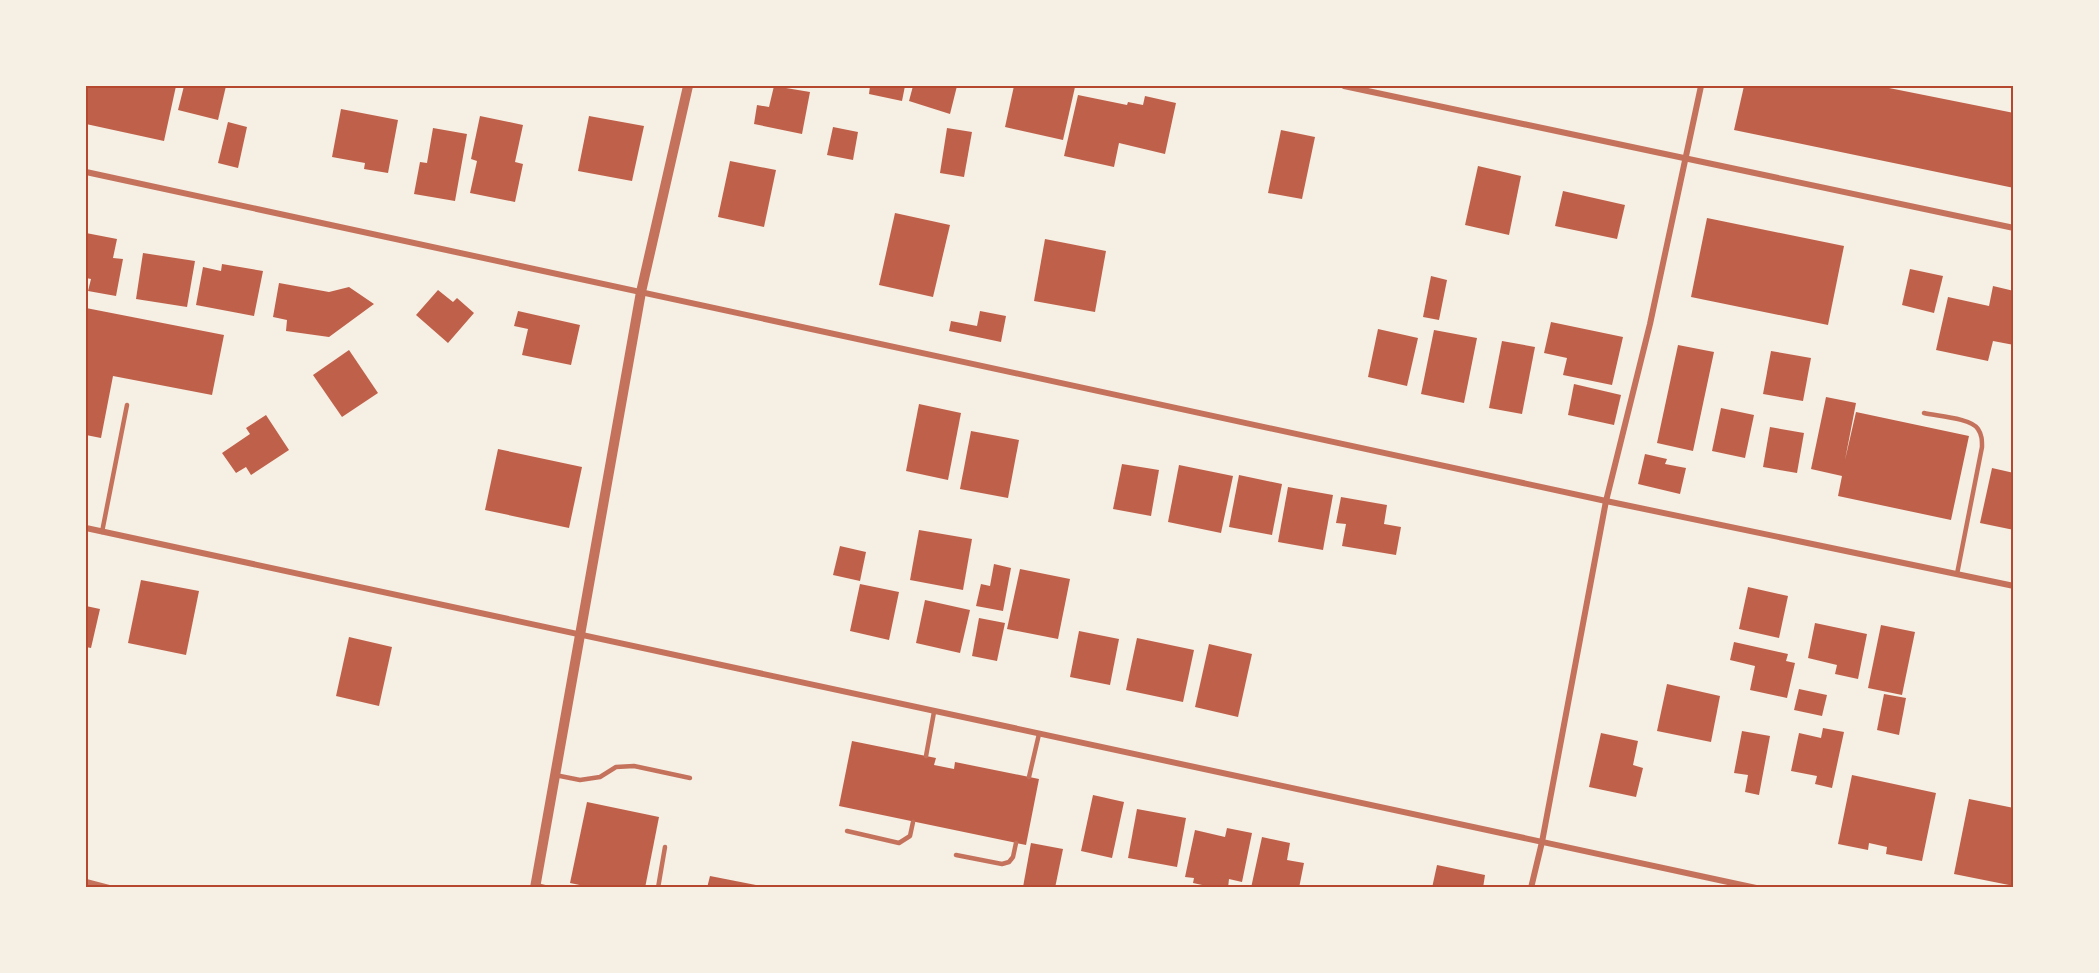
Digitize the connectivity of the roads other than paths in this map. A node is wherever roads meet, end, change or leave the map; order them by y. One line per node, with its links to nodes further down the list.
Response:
1 (688, 86): 7 (street)
2 (1344, 86): 4 (street)
3 (1701, 86): 4 (street)
4 (1686, 159): 6 (street); 10 (street)
5 (86, 172): 7 (street)
6 (2013, 228)
7 (641, 292): 10 (street); 15 (street)
8 (127, 405): 12 (lane)
9 (1923, 413): 13 (lane)
10 (1606, 501): 13 (street); 24 (street)
11 (86, 528): 12 (street)
12 (102, 532): 15 (street)
13 (1957, 574): 14 (street)
14 (2013, 586)
15 (580, 636): 16 (street); 19 (street)
16 (934, 712): 17 (street); 18 (lane)
17 (1038, 734): 20 (lane); 24 (street)
18 (926, 756)
19 (555, 775): 21 (lane); 29 (street)
20 (1029, 777)
21 (690, 778)
22 (913, 822): 23 (lane)
23 (847, 831)
24 (1542, 842): 34 (street); 35 (street)
25 (1016, 843): 27 (lane)
26 (666, 847): 33 (lane)
27 (956, 855)
28 (86, 882): 30 (street)
29 (535, 886): 32 (lane)
30 (100, 887): 31 (street)
31 (109, 888)
32 (548, 888)
33 (658, 888)
34 (1531, 888)
35 (1756, 888)

